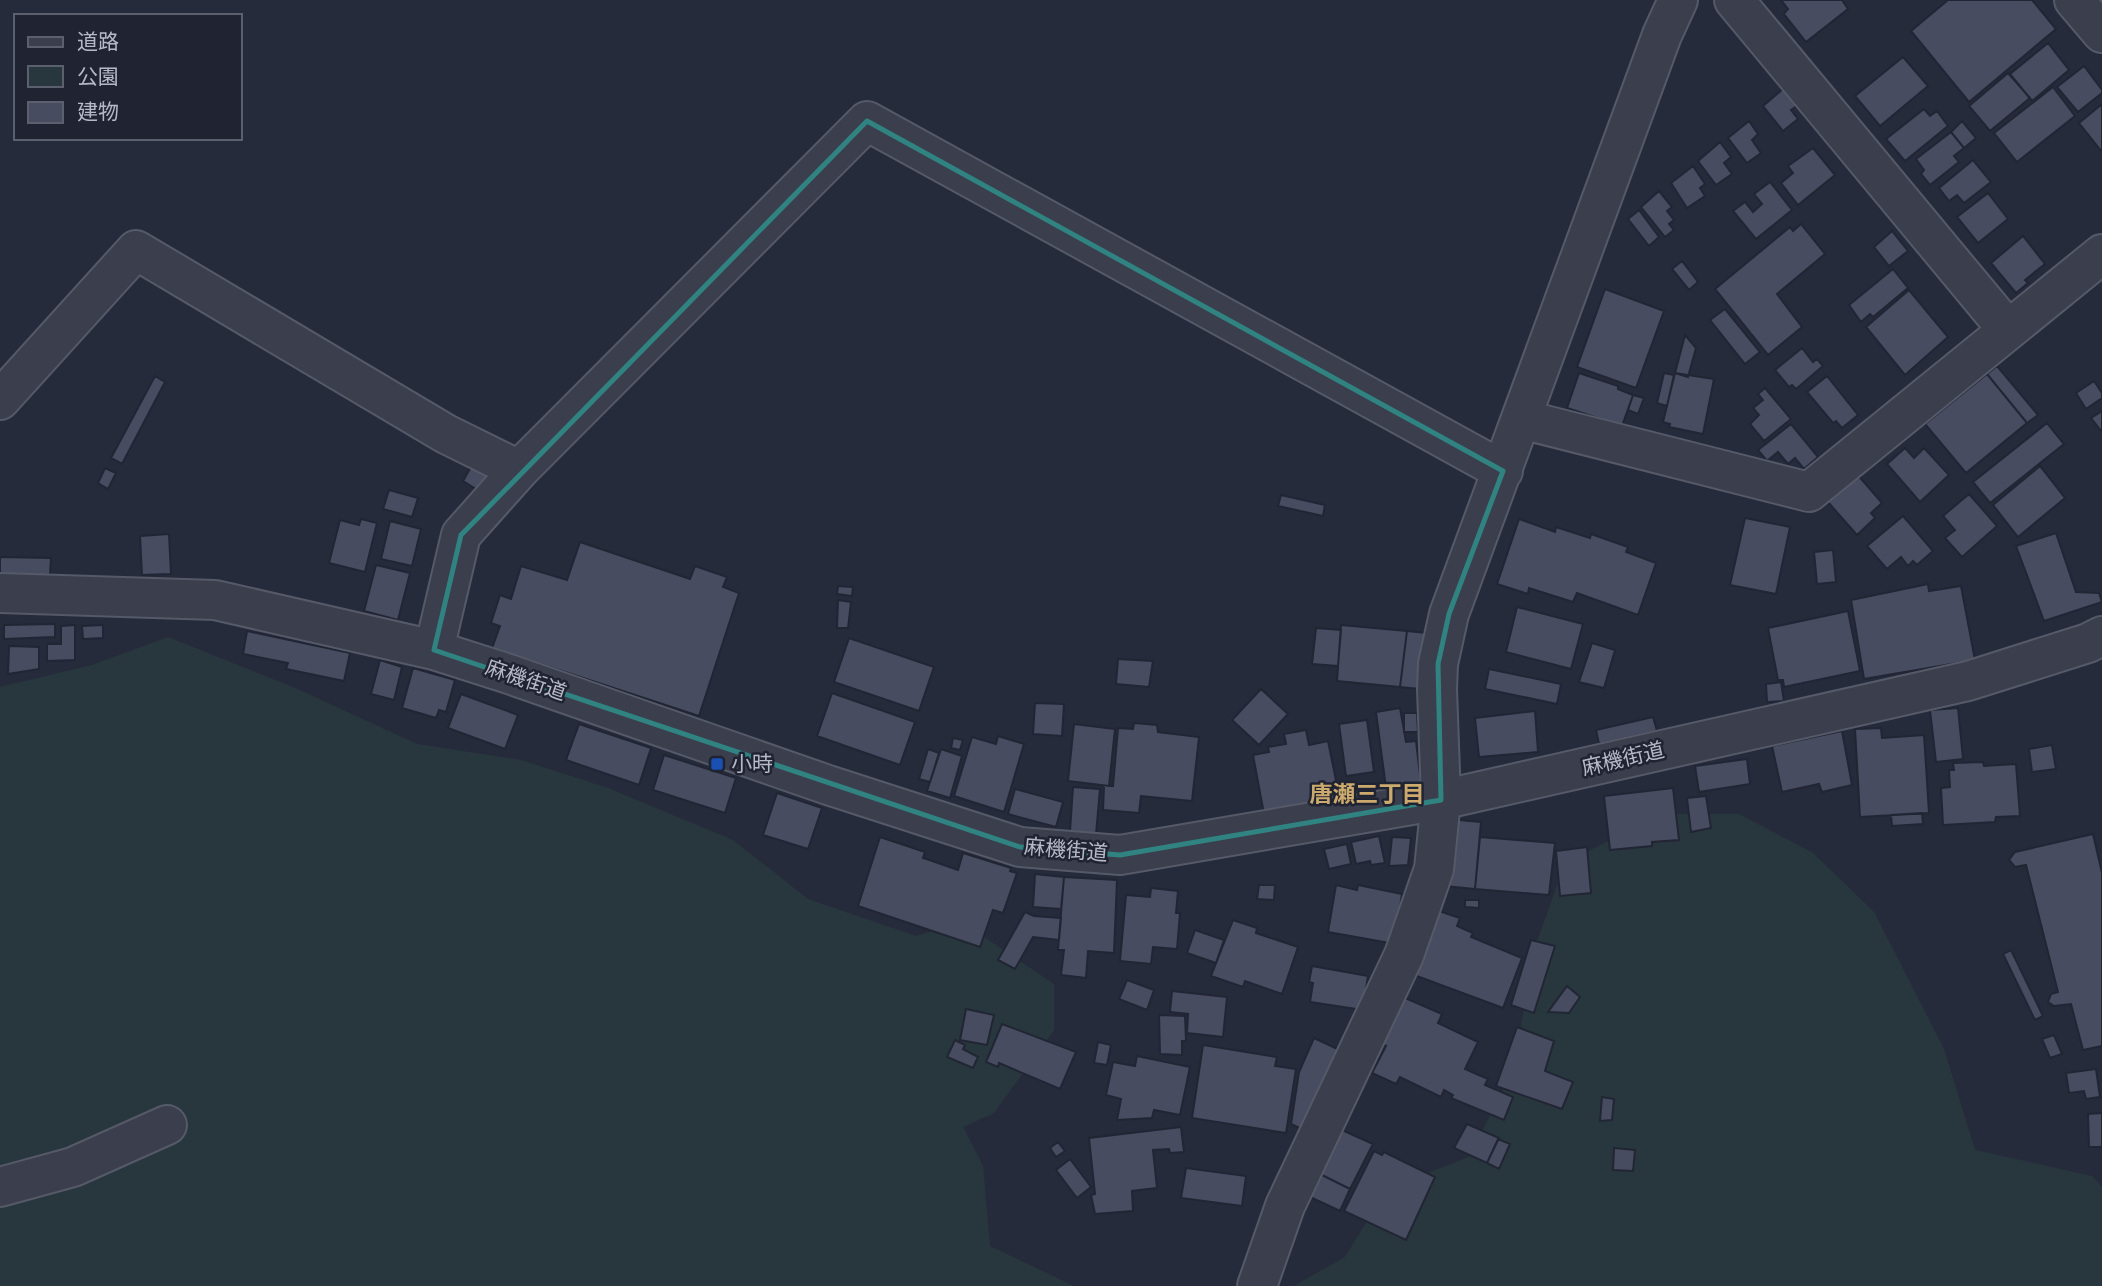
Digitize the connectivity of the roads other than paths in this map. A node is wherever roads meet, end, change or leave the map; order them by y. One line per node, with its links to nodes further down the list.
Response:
1 (1678, 0): 8 (street)
2 (1734, 0): 6 (street)
3 (2074, 0): 4 (street)
4 (2102, 33)
5 (2102, 254): 6 (street)
6 (2008, 330): 8 (street)
7 (0, 400): 9 (street)
8 (1521, 419): 10 (street)
9 (519, 470): 10 (street); 13 (street)
10 (1503, 471): 14 (street)
11 (0, 593): 13 (street, 麻機街道)
12 (2102, 636): 14 (street, 麻機街道)
13 (435, 650): 14 (street, 麻機街道)
14 (1441, 800): 17 (street)
15 (167, 1125): 16 (street)
16 (0, 1187)
17 (1257, 1286)

